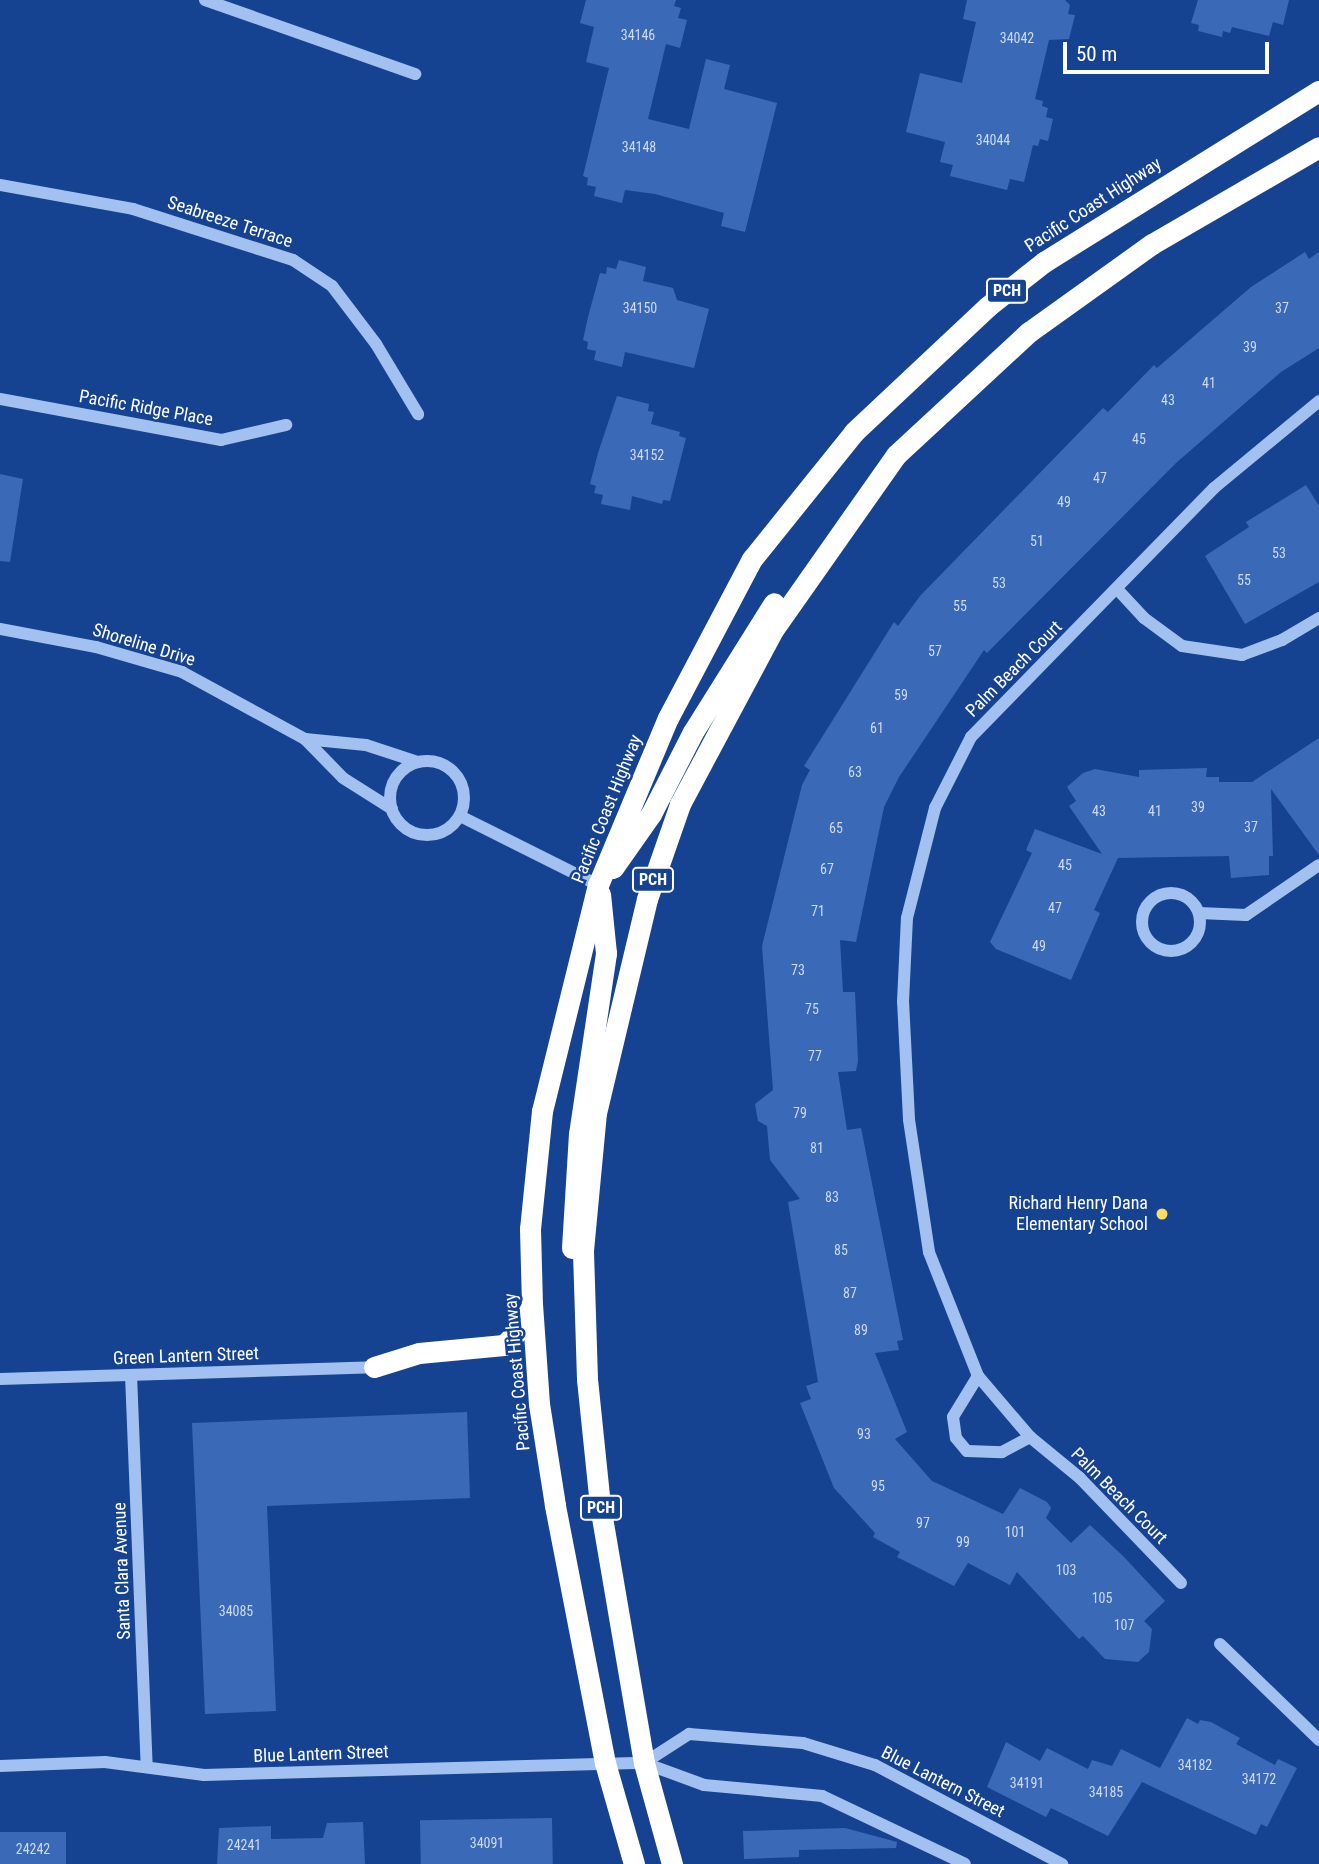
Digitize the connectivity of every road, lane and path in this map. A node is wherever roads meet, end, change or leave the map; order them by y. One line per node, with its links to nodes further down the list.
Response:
1 (205, 0): 2 (street)
2 (415, 74)
3 (1319, 91): 19 (highway, Pacific Coast Highway / PCH)
4 (1319, 146): 10 (highway, PCH)
5 (0, 185): 8 (street, Seabreeze Terrace)
6 (0, 399): 9 (street, Pacific Ridge Place)
7 (1319, 401): 11 (street, Palm Beach Court)
8 (418, 414)
9 (286, 425)
10 (897, 455): 19 (highway); 26 (highway, PCH)
11 (1118, 590): 12 (street); 24 (street, Palm Beach Court)
12 (1319, 618)
13 (0, 629): 14 (street, Shoreline Drive)
14 (306, 739): 15 (street, Shoreline Drive); 16 (street, Shoreline Drive)
15 (418, 762): 16 (street); 17 (street, Shoreline Drive)
16 (392, 809): 17 (street, Shoreline Drive)
17 (460, 816): 19 (street)
18 (1319, 865): 20 (street)
19 (598, 885): 21 (highway, Pacific Coast Highway / PCH); 26 (highway)
20 (1199, 913): 20 (street)
21 (532, 1305): 22 (highway); 31 (highway, Pacific Coast Highway / PCH)
22 (374, 1367): 23 (street, Green Lantern Street)
23 (131, 1375): 25 (street, Green Lantern Street); 34 (street, Santa Clara Avenue)
24 (978, 1377): 27 (street, Palm Beach Court); 27 (street)
25 (0, 1379)
26 (587, 1379): 32 (highway, PCH)
27 (1030, 1437): 28 (street, Palm Beach Court)
28 (1181, 1583)
29 (1220, 1644): 30 (street)
30 (1319, 1740)
31 (605, 1763): 32 (street, Blue Lantern Street); 34 (street, Blue Lantern Street); 35 (highway, Pacific Coast Highway / PCH)
32 (644, 1763): 36 (highway, PCH); 37 (street, Blue Lantern Street); 38 (street, Blue Lantern Street)
33 (0, 1766): 34 (street, Blue Lantern Street)
34 (147, 1766)
35 (634, 1864)
36 (672, 1864)
37 (965, 1864)
38 (1062, 1864)

